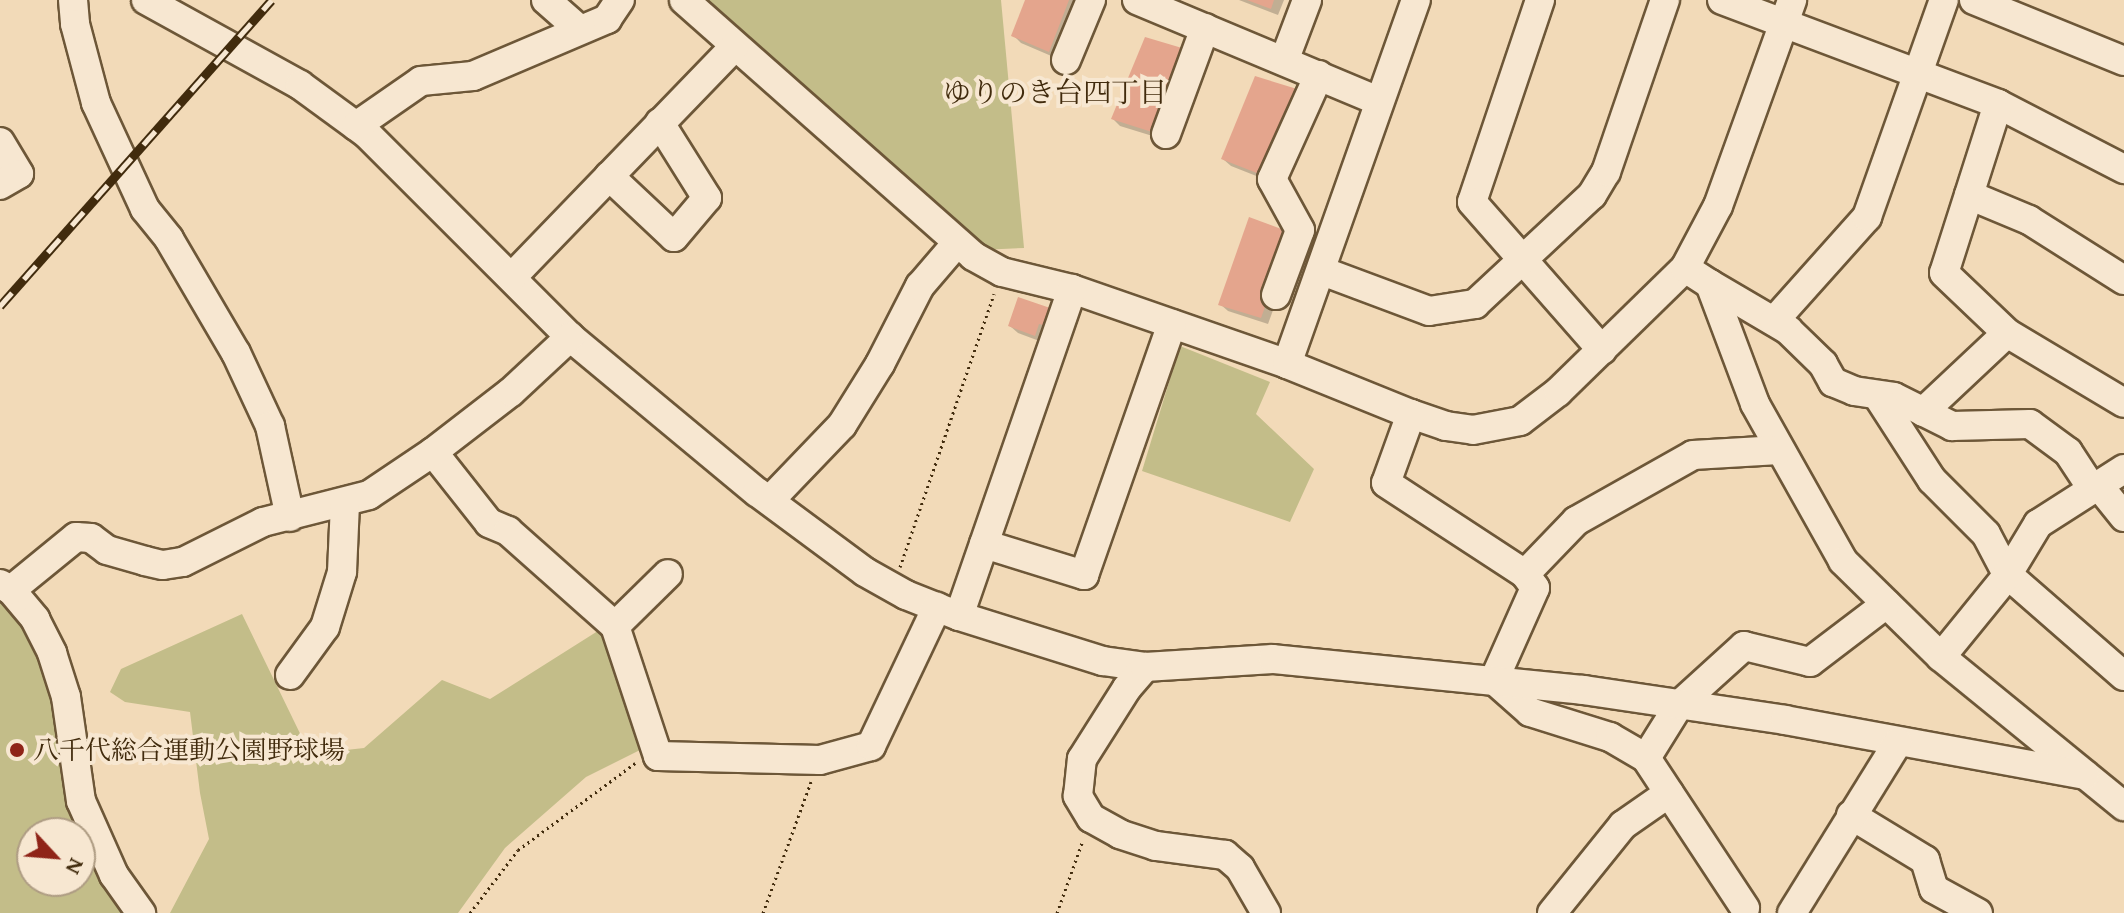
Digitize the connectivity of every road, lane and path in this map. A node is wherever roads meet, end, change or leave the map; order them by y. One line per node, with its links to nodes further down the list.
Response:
1 (73, 0): 60 (street)
2 (146, 0): 27 (street)
3 (546, 0): 17 (street)
4 (620, 0): 17 (street)
5 (684, 0): 18 (street)
6 (1091, 0): 19 (street)
7 (1137, 0): 16 (street)
8 (1307, 0): 20 (street)
9 (1416, 0): 24 (street)
10 (1540, 0): 35 (street)
11 (1665, 0): 35 (street)
12 (1722, 0): 15 (street)
13 (1944, 0): 23 (street)
14 (1974, 0): 21 (street)
15 (1788, 12): 23 (street); 36 (street)
16 (1205, 28): 20 (street); 28 (street)
17 (580, 30): 27 (street)
18 (734, 47): 26 (street); 34 (street)
19 (1066, 60)
20 (1284, 61): 22 (street)
21 (2124, 61)
22 (1319, 75): 24 (street); 43 (street)
23 (1920, 75): 25 (street); 44 (street)
24 (1379, 101): 37 (street)
25 (1998, 104): 30 (street); 33 (street)
26 (660, 123): 31 (street); 31 (street)
27 (356, 126): 39 (street)
28 (1166, 134)
29 (0, 142): 32 (street)
30 (2124, 169)
31 (609, 176): 39 (street)
32 (0, 185)
33 (1969, 195): 40 (street); 46 (street)
34 (956, 244): 38 (street); 58 (street)
35 (1522, 263): 37 (street); 48 (street)
36 (1685, 268): 41 (street); 48 (street)
37 (1322, 271): 49 (street)
38 (1002, 272): 42 (street); 67 (path)
39 (512, 277): 47 (street)
40 (2124, 280)
41 (1710, 284): 44 (street); 54 (street)
42 (1072, 289): 45 (street); 62 (street)
43 (1276, 295)
44 (1774, 321): 50 (street)
45 (1172, 324): 49 (street); 62 (street)
46 (2007, 333): 51 (street); 52 (street)
47 (570, 337): 55 (street); 58 (street)
48 (1602, 350): 53 (street)
49 (1287, 364): 53 (street)
50 (1877, 395): 52 (street); 65 (street)
51 (2124, 403)
52 (1923, 412): 57 (street)
53 (1411, 414): 64 (street)
54 (1779, 450): 64 (street); 68 (street)
55 (433, 452): 59 (street); 70 (street)
56 (2124, 469): 57 (street)
57 (2096, 488): 61 (street); 65 (street)
58 (770, 500): 67 (street)
59 (345, 502): 60 (street); 73 (street)
60 (290, 517): 66 (street)
61 (2124, 517)
62 (984, 544): 69 (street)
63 (668, 574): 70 (street)
64 (1525, 574): 75 (street)
65 (2007, 574): 71 (street); 74 (street)
66 (6, 587): 87 (street)
67 (893, 588): 69 (street)
68 (1886, 604): 71 (street); 76 (street)
69 (948, 611): 72 (street); 80 (street)
70 (615, 626): 78 (street)
71 (1941, 657): 81 (street)
72 (1145, 667): 75 (street); 85 (street)
73 (290, 675)
74 (2124, 676)
75 (1494, 680): 76 (street); 79 (street)
76 (1679, 705): 77 (street); 79 (street)
77 (1898, 742): 81 (street); 84 (street)
78 (658, 756): 80 (street); 88 (path)
79 (1646, 758): 82 (street)
80 (820, 760): 89 (path)
81 (2085, 775): 83 (street)
82 (1669, 793): 86 (street); 92 (street)
83 (2124, 806)
84 (1851, 815): 93 (street); 94 (street)
85 (1091, 818): 90 (path); 91 (street)
86 (1747, 911)
87 (141, 913)
88 (470, 913)
89 (763, 913)
90 (1057, 913)
91 (1266, 913)
92 (1552, 913)
93 (1792, 913)
94 (1978, 913)

